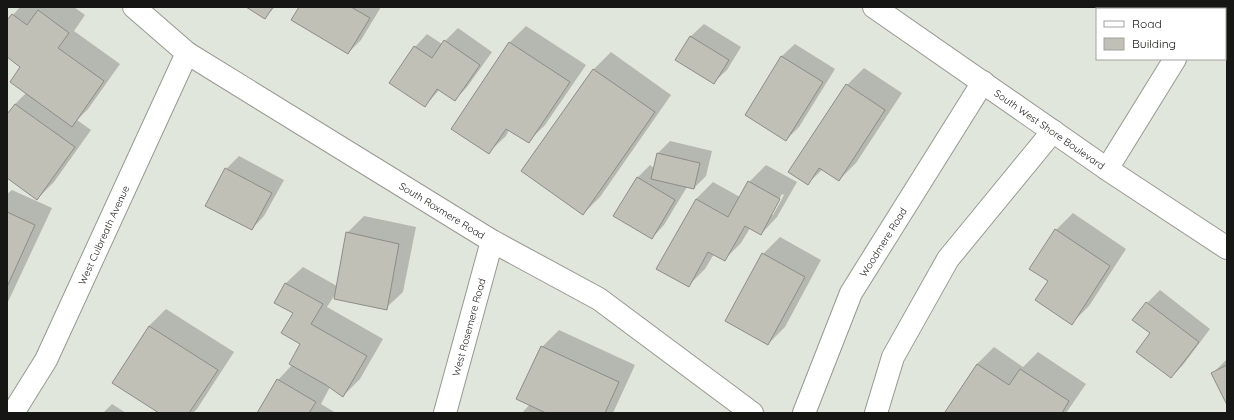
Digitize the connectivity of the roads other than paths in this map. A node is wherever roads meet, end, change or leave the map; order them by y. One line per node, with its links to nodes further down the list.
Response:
1 (134, 7): 3 (street, South Roxmere Road)
2 (874, 7): 5 (street, South West Shore Boulevard)
3 (187, 53): 8 (street, South Roxmere Road); 10 (street, West Culbreath Avenue)
4 (1174, 60): 7 (street)
5 (983, 82): 6 (street, South West Shore Boulevard); 13 (street, Woodmere Road)
6 (1053, 131): 7 (street, South West Shore Boulevard); 14 (street)
7 (1107, 168): 9 (street, South West Shore Boulevard)
8 (492, 241): 11 (street, West Rosemere Road); 12 (street, South Roxmere Road)
9 (1227, 248)
10 (13, 413)
11 (445, 413)
12 (752, 413)
13 (804, 413)
14 (876, 413)

